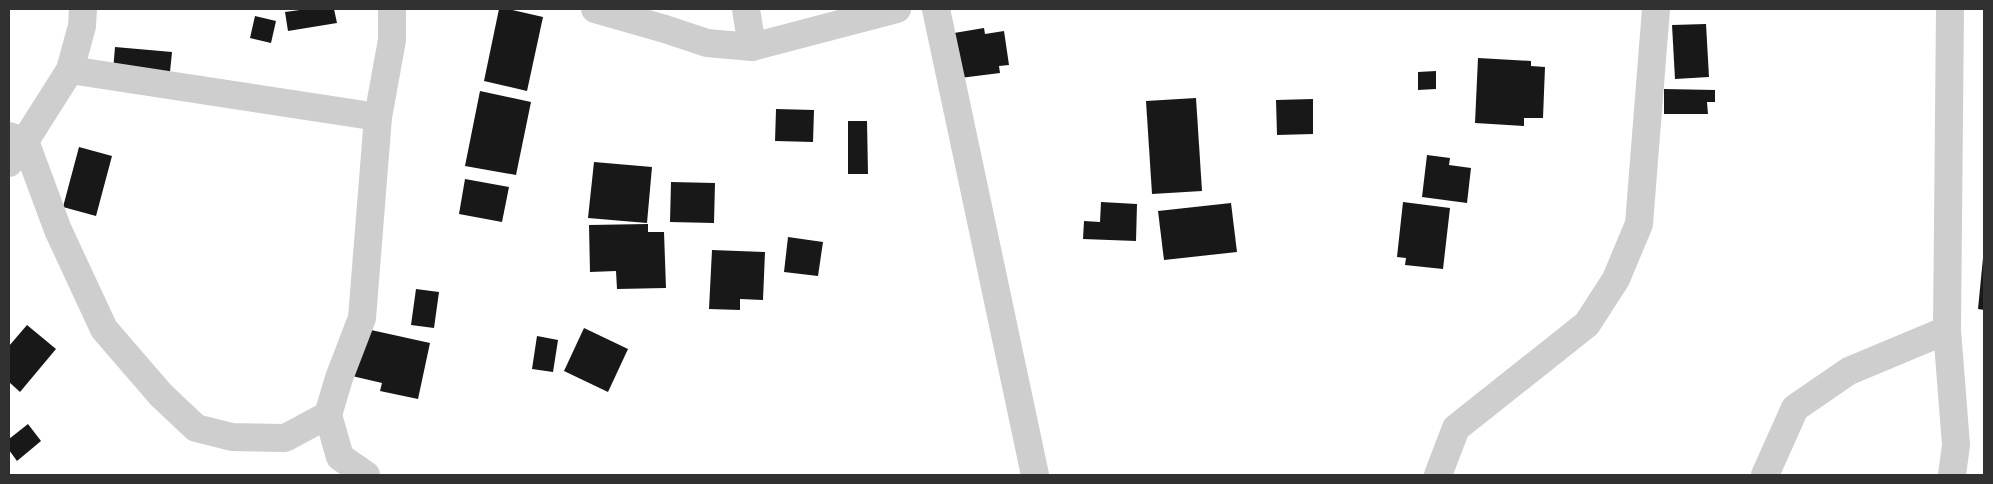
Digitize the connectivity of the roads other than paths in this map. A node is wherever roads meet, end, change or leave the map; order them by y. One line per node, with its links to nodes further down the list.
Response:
1 (84, 9): 10 (street)
2 (392, 9): 11 (street)
3 (595, 9): 9 (street)
4 (746, 9): 9 (street)
5 (897, 9): 9 (street)
6 (936, 9): 17 (street)
7 (1656, 9): 18 (street)
8 (1950, 9): 14 (street)
9 (752, 47)
10 (70, 70): 11 (street); 12 (street)
11 (378, 117): 15 (street)
12 (17, 138): 13 (street); 15 (street)
13 (9, 163)
14 (1946, 330): 19 (street); 20 (street)
15 (328, 415): 16 (street)
16 (366, 475)
17 (1035, 475)
18 (1438, 475)
19 (1765, 475)
20 (1952, 475)

